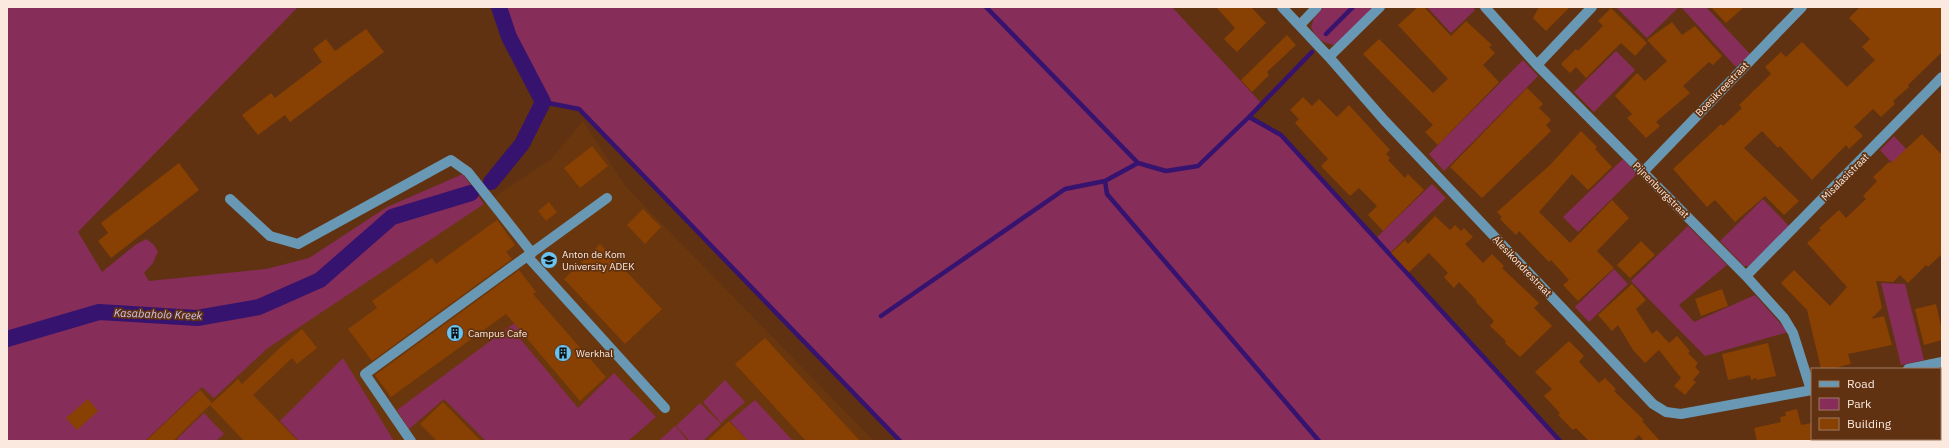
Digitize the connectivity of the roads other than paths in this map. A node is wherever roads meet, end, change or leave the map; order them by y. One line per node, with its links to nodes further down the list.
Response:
1 (1282, 7): 7 (street, Alesikondrestraat)
2 (1317, 7): 7 (street)
3 (1380, 7): 8 (street)
4 (1485, 7): 9 (street, Pijnenburgstraat)
5 (1592, 7): 9 (street)
6 (1802, 7): 11 (street, Boesikreestraat)
7 (1300, 25): 8 (street, Alesikondrestraat)
8 (1329, 57): 18 (street, Alesikondrestraat)
9 (1537, 65): 11 (street, Pijnenburgstraat)
10 (1942, 77): 15 (street, Misalasistraat)
11 (1643, 172): 15 (street, Pijnenburgstraat)
12 (607, 198): 14 (street)
13 (230, 199): 14 (street)
14 (529, 254): 19 (street); 20 (street)
15 (1746, 276): 18 (street, Pijnenburgstraat)
16 (1942, 362): 17 (street)
17 (1913, 368)
18 (1811, 390)
19 (664, 408)
20 (411, 441)

